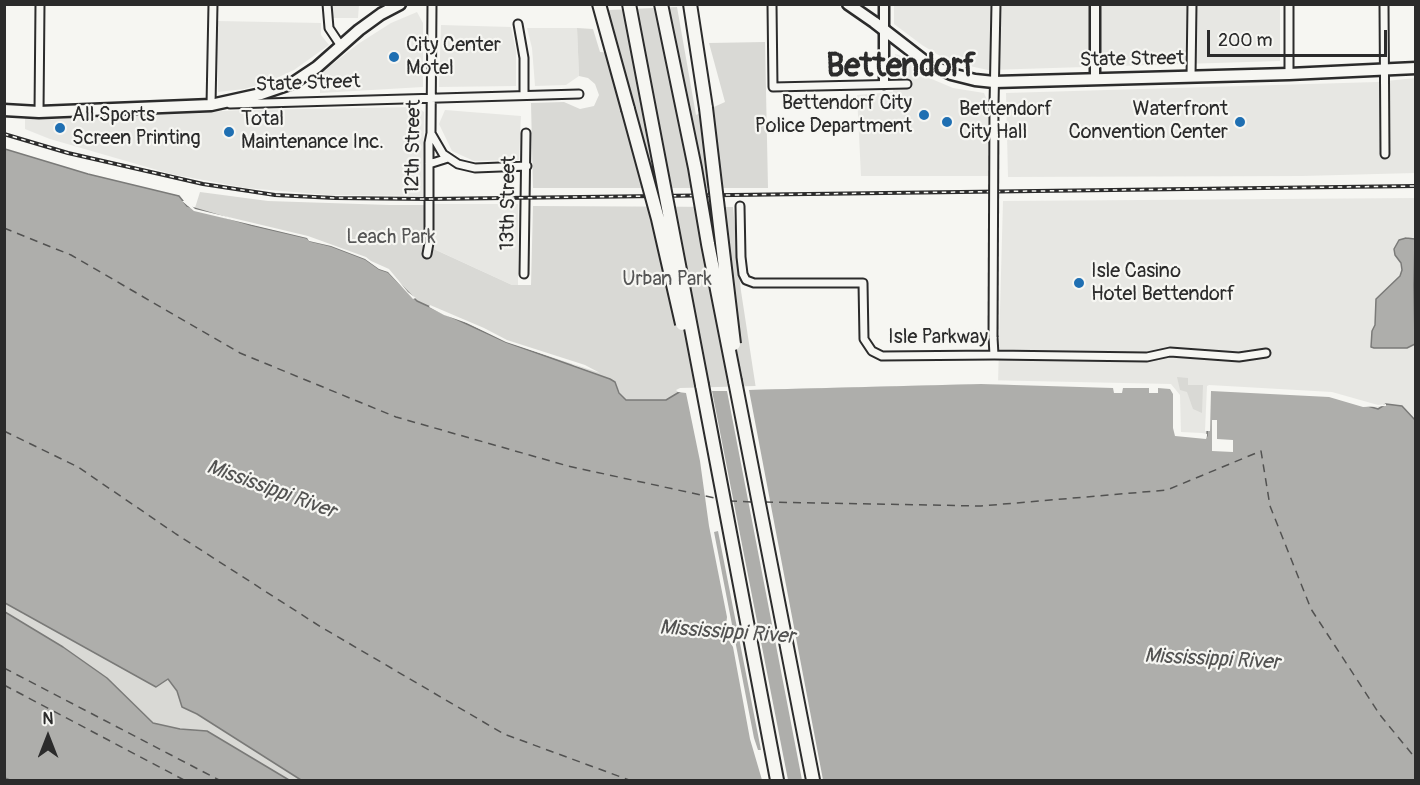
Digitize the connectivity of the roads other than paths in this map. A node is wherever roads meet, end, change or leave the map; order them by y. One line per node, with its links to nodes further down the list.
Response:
1 (40, 4): 34 (street)
2 (213, 4): 32 (street)
3 (327, 4): 20 (street)
4 (400, 4): 20 (main road)
5 (432, 4): 31 (street, 12th Street)
6 (599, 4): 47 (highway, bridge)
7 (629, 4): 47 (highway, bridge)
8 (661, 4): 46 (highway, bridge)
9 (690, 4): 46 (highway, bridge)
10 (772, 4): 27 (street)
11 (848, 4): 19 (main road, State Street)
12 (884, 4): 19 (street)
13 (996, 4): 26 (street)
14 (1095, 4): 25 (street)
15 (1192, 4): 24 (street)
16 (1289, 4): 23 (street)
17 (1384, 4): 22 (street)
18 (518, 24): 30 (street)
19 (884, 30): 26 (main road, State Street); 27 (street)
20 (341, 46): 32 (main road)
21 (1416, 68): 22 (main road, State Street)
22 (1384, 71): 23 (main road, State Street); 37 (street)
23 (1289, 74): 24 (main road, State Street)
24 (1191, 77): 25 (main road, State Street)
25 (1095, 79): 26 (main road, State Street)
26 (994, 82): 45 (street, bridge)
27 (884, 84): 28 (street)
28 (907, 84)
29 (579, 94): 30 (street, State Street)
30 (524, 95): 31 (street, State Street)
31 (431, 97): 32 (street, State Street); 35 (street, 12th Street)
32 (211, 105): 34 (main road, State Street)
33 (4, 110): 34 (main road, State Street)
34 (39, 112)
35 (431, 133): 38 (street); 39 (street, 12th Street)
36 (526, 133): 40 (street, 13th Street)
37 (1385, 154)
38 (448, 158): 39 (street); 40 (street)
39 (429, 164): 42 (street, 12th Street)
40 (527, 166): 43 (street, 13th Street)
41 (740, 206): 45 (street, Isle Parkway)
42 (427, 254)
43 (524, 274)
44 (1266, 353): 45 (street, Isle Parkway)
45 (994, 355)
46 (735, 381): 49 (highway)
47 (702, 385): 48 (highway)
48 (777, 780)
49 (813, 780)

